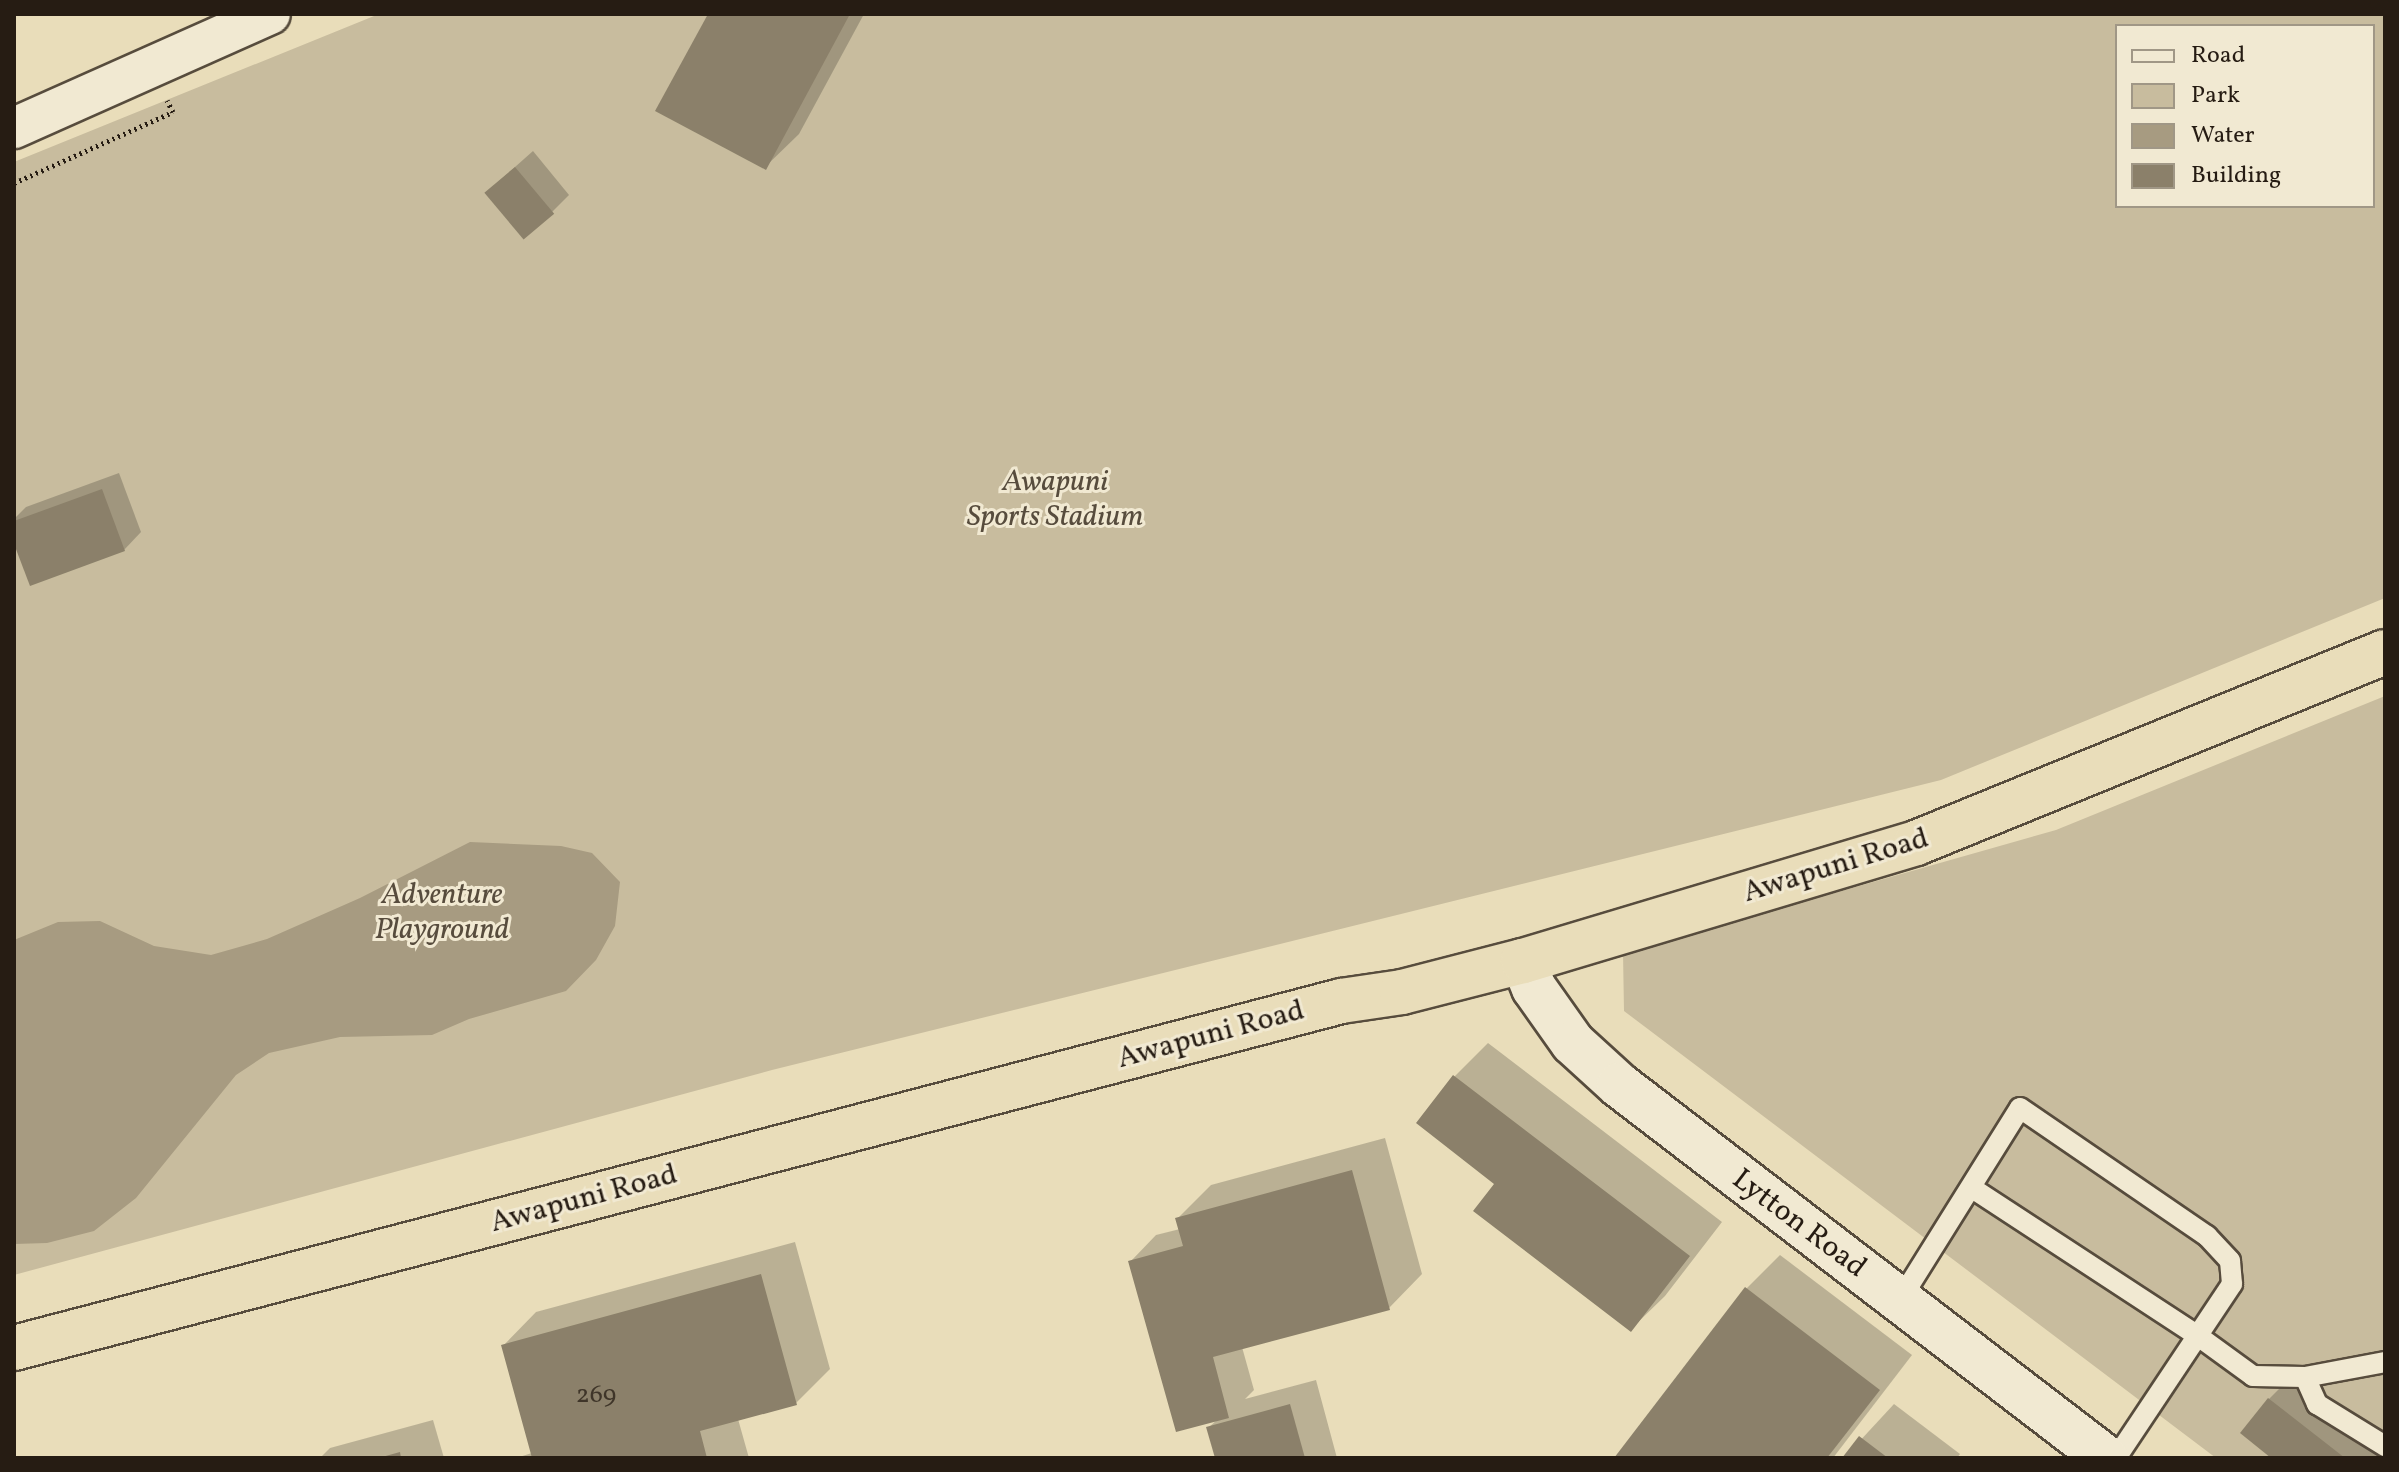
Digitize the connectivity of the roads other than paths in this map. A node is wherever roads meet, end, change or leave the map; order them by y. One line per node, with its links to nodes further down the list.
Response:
1 (270, 14): 2 (street)
2 (14, 128)
3 (2385, 652): 4 (highway, Awapuni Road)
4 (1523, 961): 6 (main road, Lytton Road); 8 (highway, Awapuni Road)
5 (1972, 1188): 6 (lane); 7 (lane); 7 (lane)
6 (1900, 1300): 12 (main road, Lytton Road)
7 (2198, 1336): 10 (lane); 13 (lane)
8 (14, 1348)
9 (2385, 1362): 10 (lane)
10 (2305, 1377): 11 (lane)
11 (2385, 1446)
12 (2106, 1458)
13 (2116, 1458)

